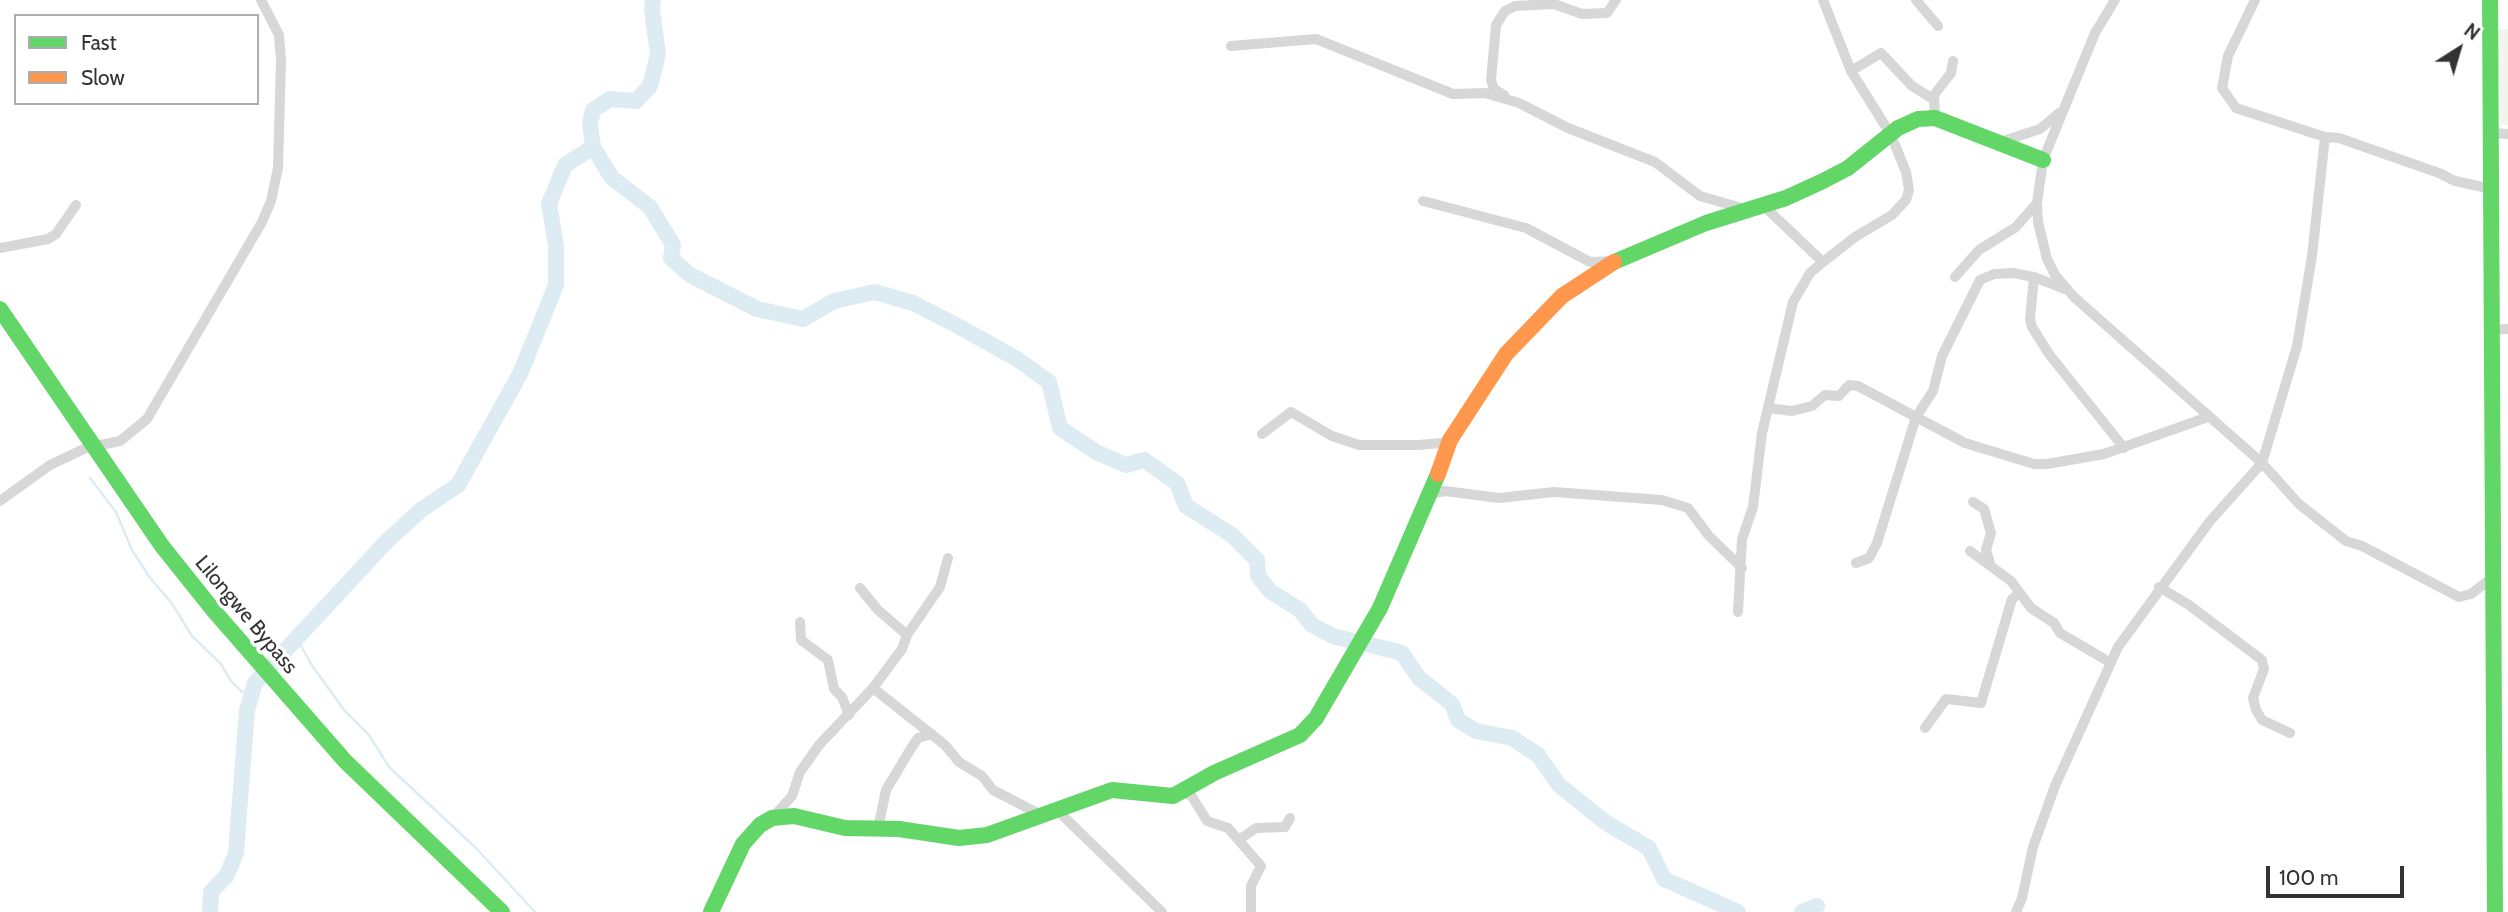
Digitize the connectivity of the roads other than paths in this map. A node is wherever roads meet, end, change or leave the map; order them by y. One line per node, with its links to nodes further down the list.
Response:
1 (261, 0): 42 (street)
2 (1616, 0): 13 (street)
3 (1824, 0): 11 (street)
4 (2115, 0): 14 (street)
5 (2255, 0): 19 (street)
6 (2490, 0): 16 (main road)
7 (1917, 1): 8 (street)
8 (1938, 26)
9 (1231, 46): 13 (street)
10 (1953, 61): 12 (street)
11 (1852, 71): 12 (street); 18 (street)
12 (1933, 99): 15 (street)
13 (1519, 103): 26 (street)
14 (2066, 105): 20 (street); 21 (street)
15 (1935, 118): 18 (main road); 20 (main road)
16 (2491, 133): 17 (street); 22 (main road)
17 (2508, 134)
18 (1891, 135): 26 (main road); 29 (street)
19 (2325, 137): 22 (street); 44 (street)
20 (2000, 142): 21 (main road)
21 (2043, 160): 24 (street)
22 (2491, 189): 34 (main road)
23 (1423, 201): 28 (street)
24 (2037, 203): 30 (street); 32 (street)
25 (76, 205): 27 (street)
26 (1756, 208): 28 (main road); 29 (street)
27 (0, 248)
28 (1616, 261): 41 (main road)
29 (1823, 262): 37 (street)
30 (1955, 277)
31 (2034, 277): 32 (street); 38 (street); 43 (street)
32 (2067, 290): 39 (street)
33 (0, 309): 42 (main road, Lilongwe Bypass)
34 (2500, 330): 35 (main road)
35 (2491, 397): 36 (street); 53 (main road)
36 (2508, 401)
37 (1768, 408): 38 (street); 52 (street)
38 (1916, 417): 43 (street); 50 (street)
39 (2208, 417): 43 (street); 44 (street)
40 (1262, 433): 41 (street)
41 (1450, 440): 45 (main road)
42 (92, 447): 46 (street); 72 (main road, Lilongwe Bypass)
43 (2123, 448)
44 (2262, 463): 53 (street); 54 (street)
45 (1431, 494): 52 (street); 66 (main road)
46 (0, 501)
47 (1973, 502): 51 (street)
48 (1970, 551): 51 (street)
49 (948, 558): 59 (street)
50 (1856, 563)
51 (1991, 566): 56 (street)
52 (1742, 568): 57 (street)
53 (2493, 577): 77 (main road)
54 (2159, 587): 60 (street); 64 (street)
55 (860, 588): 59 (street)
56 (2018, 593): 60 (street); 63 (street)
57 (1738, 612)
58 (800, 622): 62 (street)
59 (908, 635): 61 (street)
60 (2111, 663): 76 (street)
61 (873, 688): 62 (street); 65 (street)
62 (849, 715): 68 (street)
63 (1925, 728)
64 (2290, 733)
65 (933, 734): 67 (street); 70 (street)
66 (1180, 793): 67 (main road); 71 (street)
67 (1051, 814): 70 (main road); 74 (street)
68 (772, 818): 70 (main road); 73 (main road)
69 (1290, 818): 71 (street)
70 (878, 828)
71 (1239, 840): 75 (street)
72 (502, 912)
73 (711, 912)
74 (1162, 912)
75 (1251, 912)
76 (2016, 912)
77 (2495, 912)

